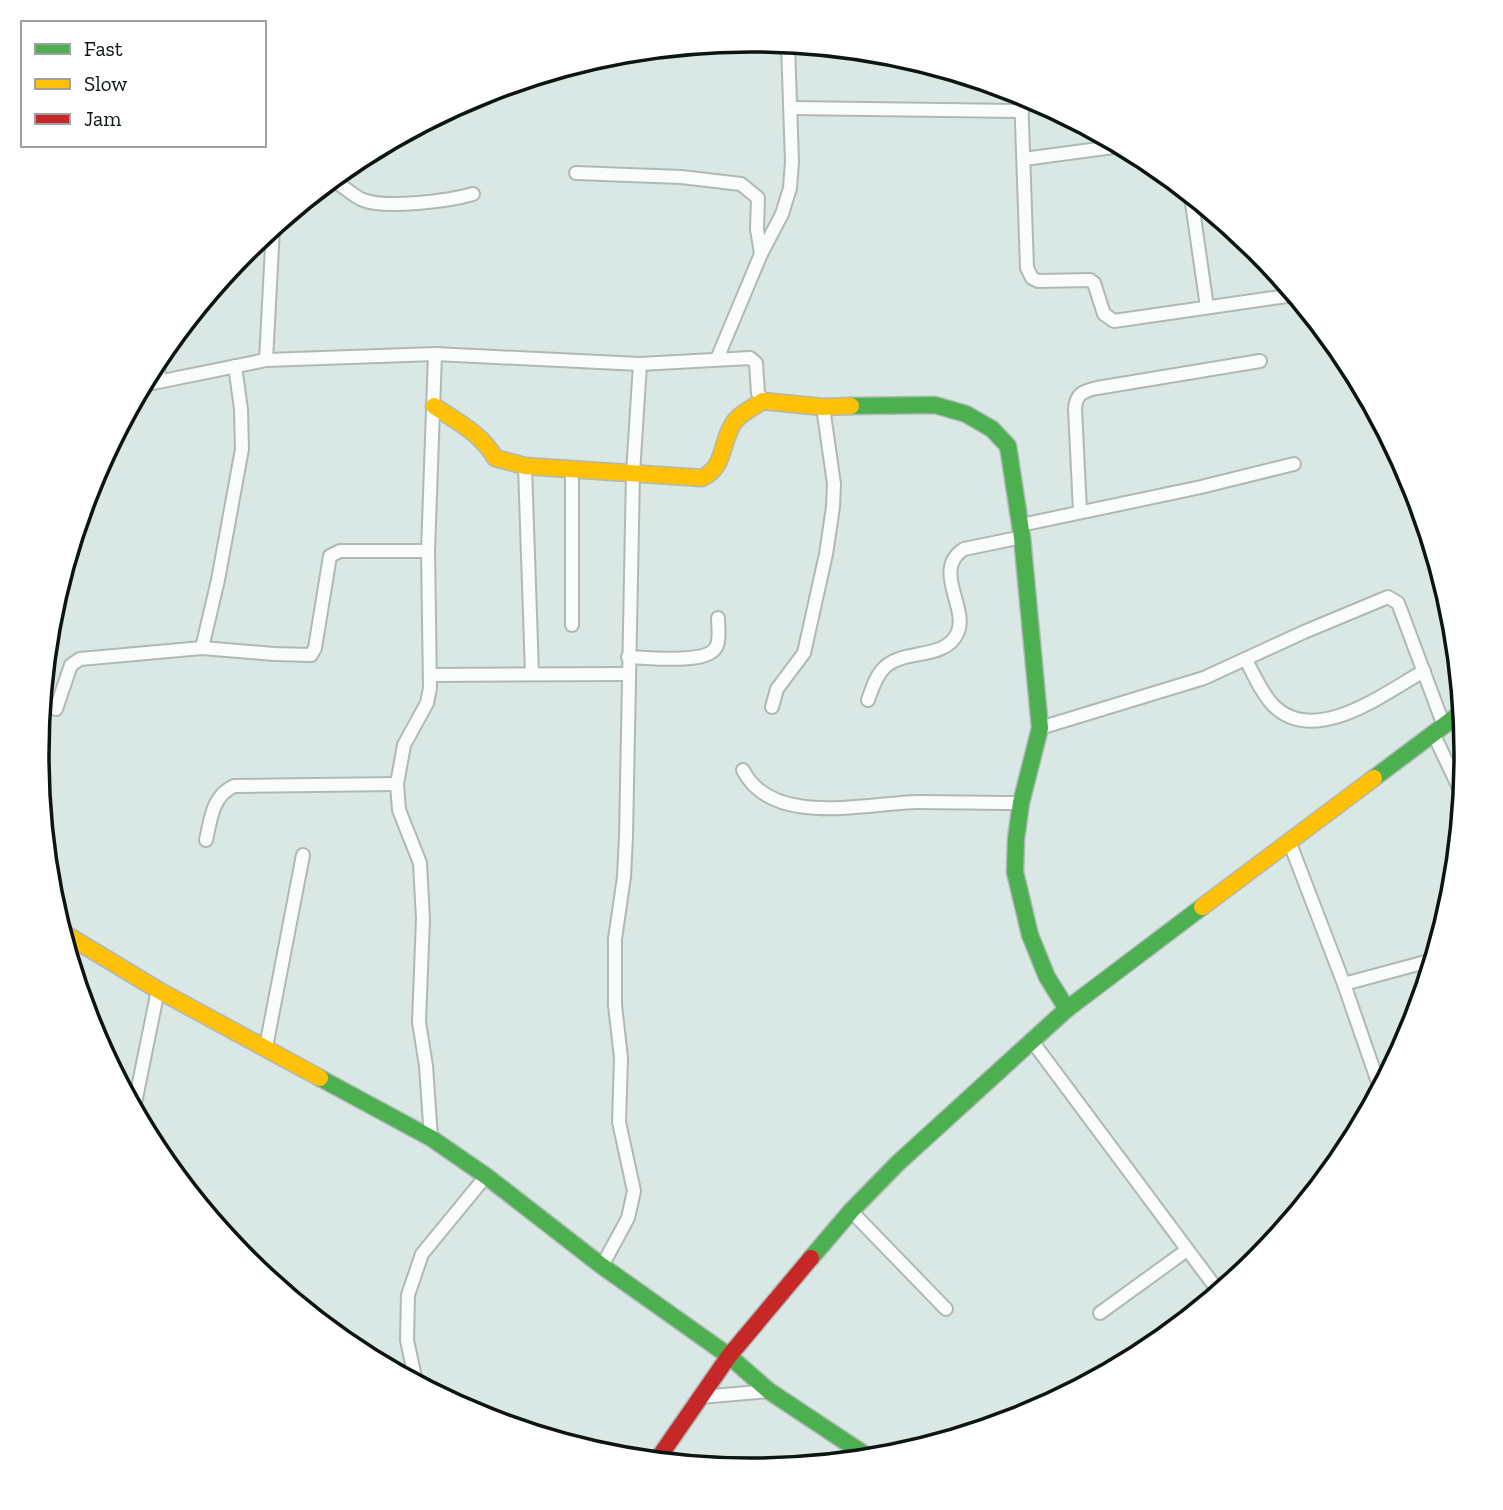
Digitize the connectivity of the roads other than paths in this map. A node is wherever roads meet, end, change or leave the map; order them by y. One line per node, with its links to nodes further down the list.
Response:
1 (788, 54): 3 (street)
2 (1022, 107): 4 (street)
3 (791, 108): 4 (street); 12 (street)
4 (1022, 111): 6 (street)
5 (1105, 148): 6 (street)
6 (1024, 159): 14 (street)
7 (576, 173): 12 (street)
8 (343, 184): 9 (street)
9 (473, 194)
10 (1193, 209): 14 (street)
11 (272, 242): 17 (street)
12 (761, 254): 16 (street)
13 (1281, 293): 14 (street)
14 (1206, 307)
15 (435, 354): 17 (street); 19 (street); 23 (street)
16 (717, 359): 19 (street); 22 (street)
17 (267, 360): 20 (street)
18 (1260, 361): 29 (street)
19 (640, 364): 28 (street)
20 (235, 366): 21 (street); 34 (street)
21 (159, 381)
22 (763, 401): 24 (street); 28 (street)
23 (433, 406): 26 (street); 31 (street)
24 (823, 407): 30 (street); 42 (street)
25 (1294, 464): 29 (street)
26 (525, 466): 27 (street); 38 (street)
27 (572, 469): 28 (street); 33 (street)
28 (633, 473): 35 (street)
29 (1080, 511): 30 (street)
30 (1021, 531): 41 (street); 45 (street)
31 (428, 551): 34 (street); 40 (street)
32 (718, 618): 35 (street)
33 (572, 625)
34 (202, 648): 43 (street)
35 (628, 657): 39 (street)
36 (1246, 660): 37 (street); 37 (street); 45 (street)
37 (1424, 671): 46 (street)
38 (532, 674): 39 (street); 40 (street)
39 (628, 674): 67 (street)
40 (430, 675): 49 (street)
41 (867, 700)
42 (772, 707)
43 (56, 709)
44 (1452, 719): 46 (street)
45 (1040, 728): 50 (street)
46 (1439, 730): 48 (street); 52 (street)
47 (743, 770): 50 (street)
48 (1453, 770)
49 (397, 784): 51 (street); 63 (street)
50 (1021, 803): 58 (street)
51 (206, 840)
52 (1289, 841): 56 (street); 58 (street)
53 (303, 855): 60 (street)
54 (74, 939): 57 (street)
55 (1422, 963): 56 (street)
56 (1344, 984): 61 (street)
57 (158, 990): 60 (street); 62 (street)
58 (1067, 1009): 59 (street)
59 (1032, 1041): 65 (street); 66 (street)
60 (266, 1047): 63 (street)
61 (1377, 1074)
62 (137, 1095)
63 (431, 1138): 64 (street)
64 (486, 1176): 67 (street); 72 (street)
65 (851, 1211): 69 (street); 71 (street)
66 (1187, 1250): 68 (street); 70 (street)
67 (602, 1266): 71 (street)
68 (1213, 1284)
69 (946, 1309)
70 (1100, 1313)
71 (729, 1356): 73 (street); 74 (street)
72 (413, 1370)
73 (769, 1391): 74 (street); 75 (street)
74 (700, 1397): 76 (street)
75 (856, 1449)
76 (663, 1451)

